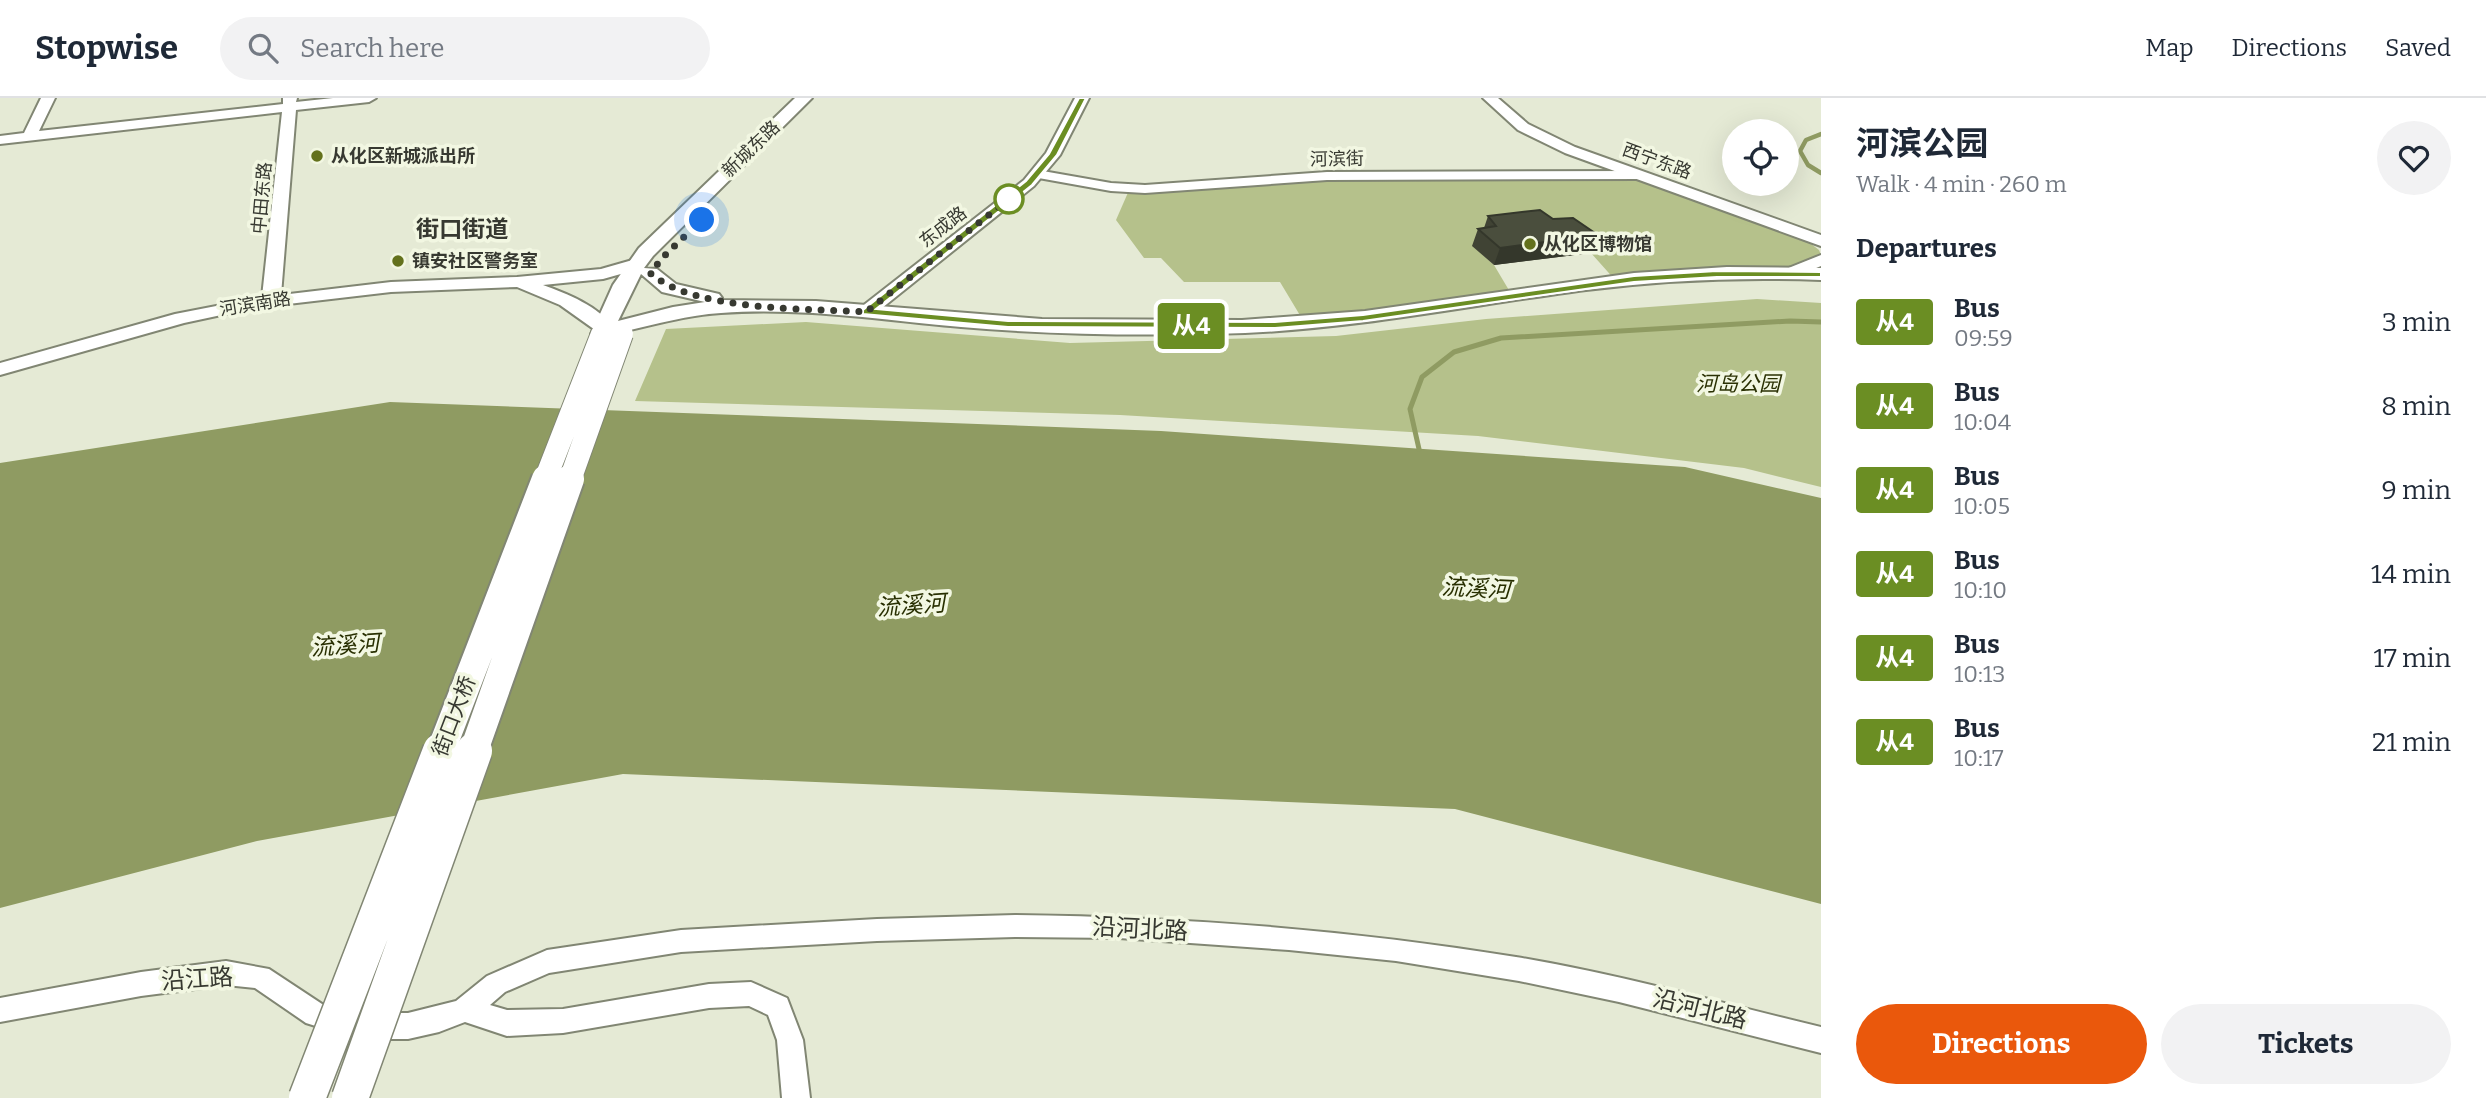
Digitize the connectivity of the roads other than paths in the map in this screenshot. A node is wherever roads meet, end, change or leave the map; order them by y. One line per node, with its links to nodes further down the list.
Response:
1 (48, 98): 9 (street)
2 (369, 98): 8 (street)
3 (804, 98): 16 (main road, 新城东路)
4 (825, 98): 16 (main road, 新城东路)
5 (1083, 98): 11 (street, 东成路)
6 (1095, 98): 11 (street, 东成路)
7 (1490, 98): 12 (street, 西宁东路)
8 (290, 102): 9 (street); 20 (street, 中田东路)
9 (29, 137): 10 (street)
10 (0, 140)
11 (1044, 175): 12 (street, 河滨街); 22 (street, 东成路); 23 (street, 东成路)
12 (1640, 175): 13 (street, 西宁东路)
13 (1797, 233): 14 (street, 西宁东路); 15 (street)
14 (1821, 241)
15 (1821, 258): 17 (street)
16 (643, 269): 19 (street, 河滨南路); 21 (main road); 24 (main road, 新城东路)
17 (1792, 273): 18 (main road); 23 (main road)
18 (1821, 274)
19 (517, 282): 20 (street, 河滨南路); 24 (street, 河滨南路)
20 (271, 301): 25 (street, 河滨南路)
21 (738, 304): 22 (main road); 24 (main road)
22 (866, 312): 23 (main road)
23 (892, 314)
24 (614, 330): 29 (main road, 街口大桥, bridge); 30 (main road, 街口大桥, bridge)
25 (0, 369)
26 (0, 1010): 27 (street, 沿江路)
27 (465, 1010): 28 (street, 沿河北路); 31 (street)
28 (1821, 1040)
29 (307, 1098)
30 (350, 1098)
31 (796, 1098)

